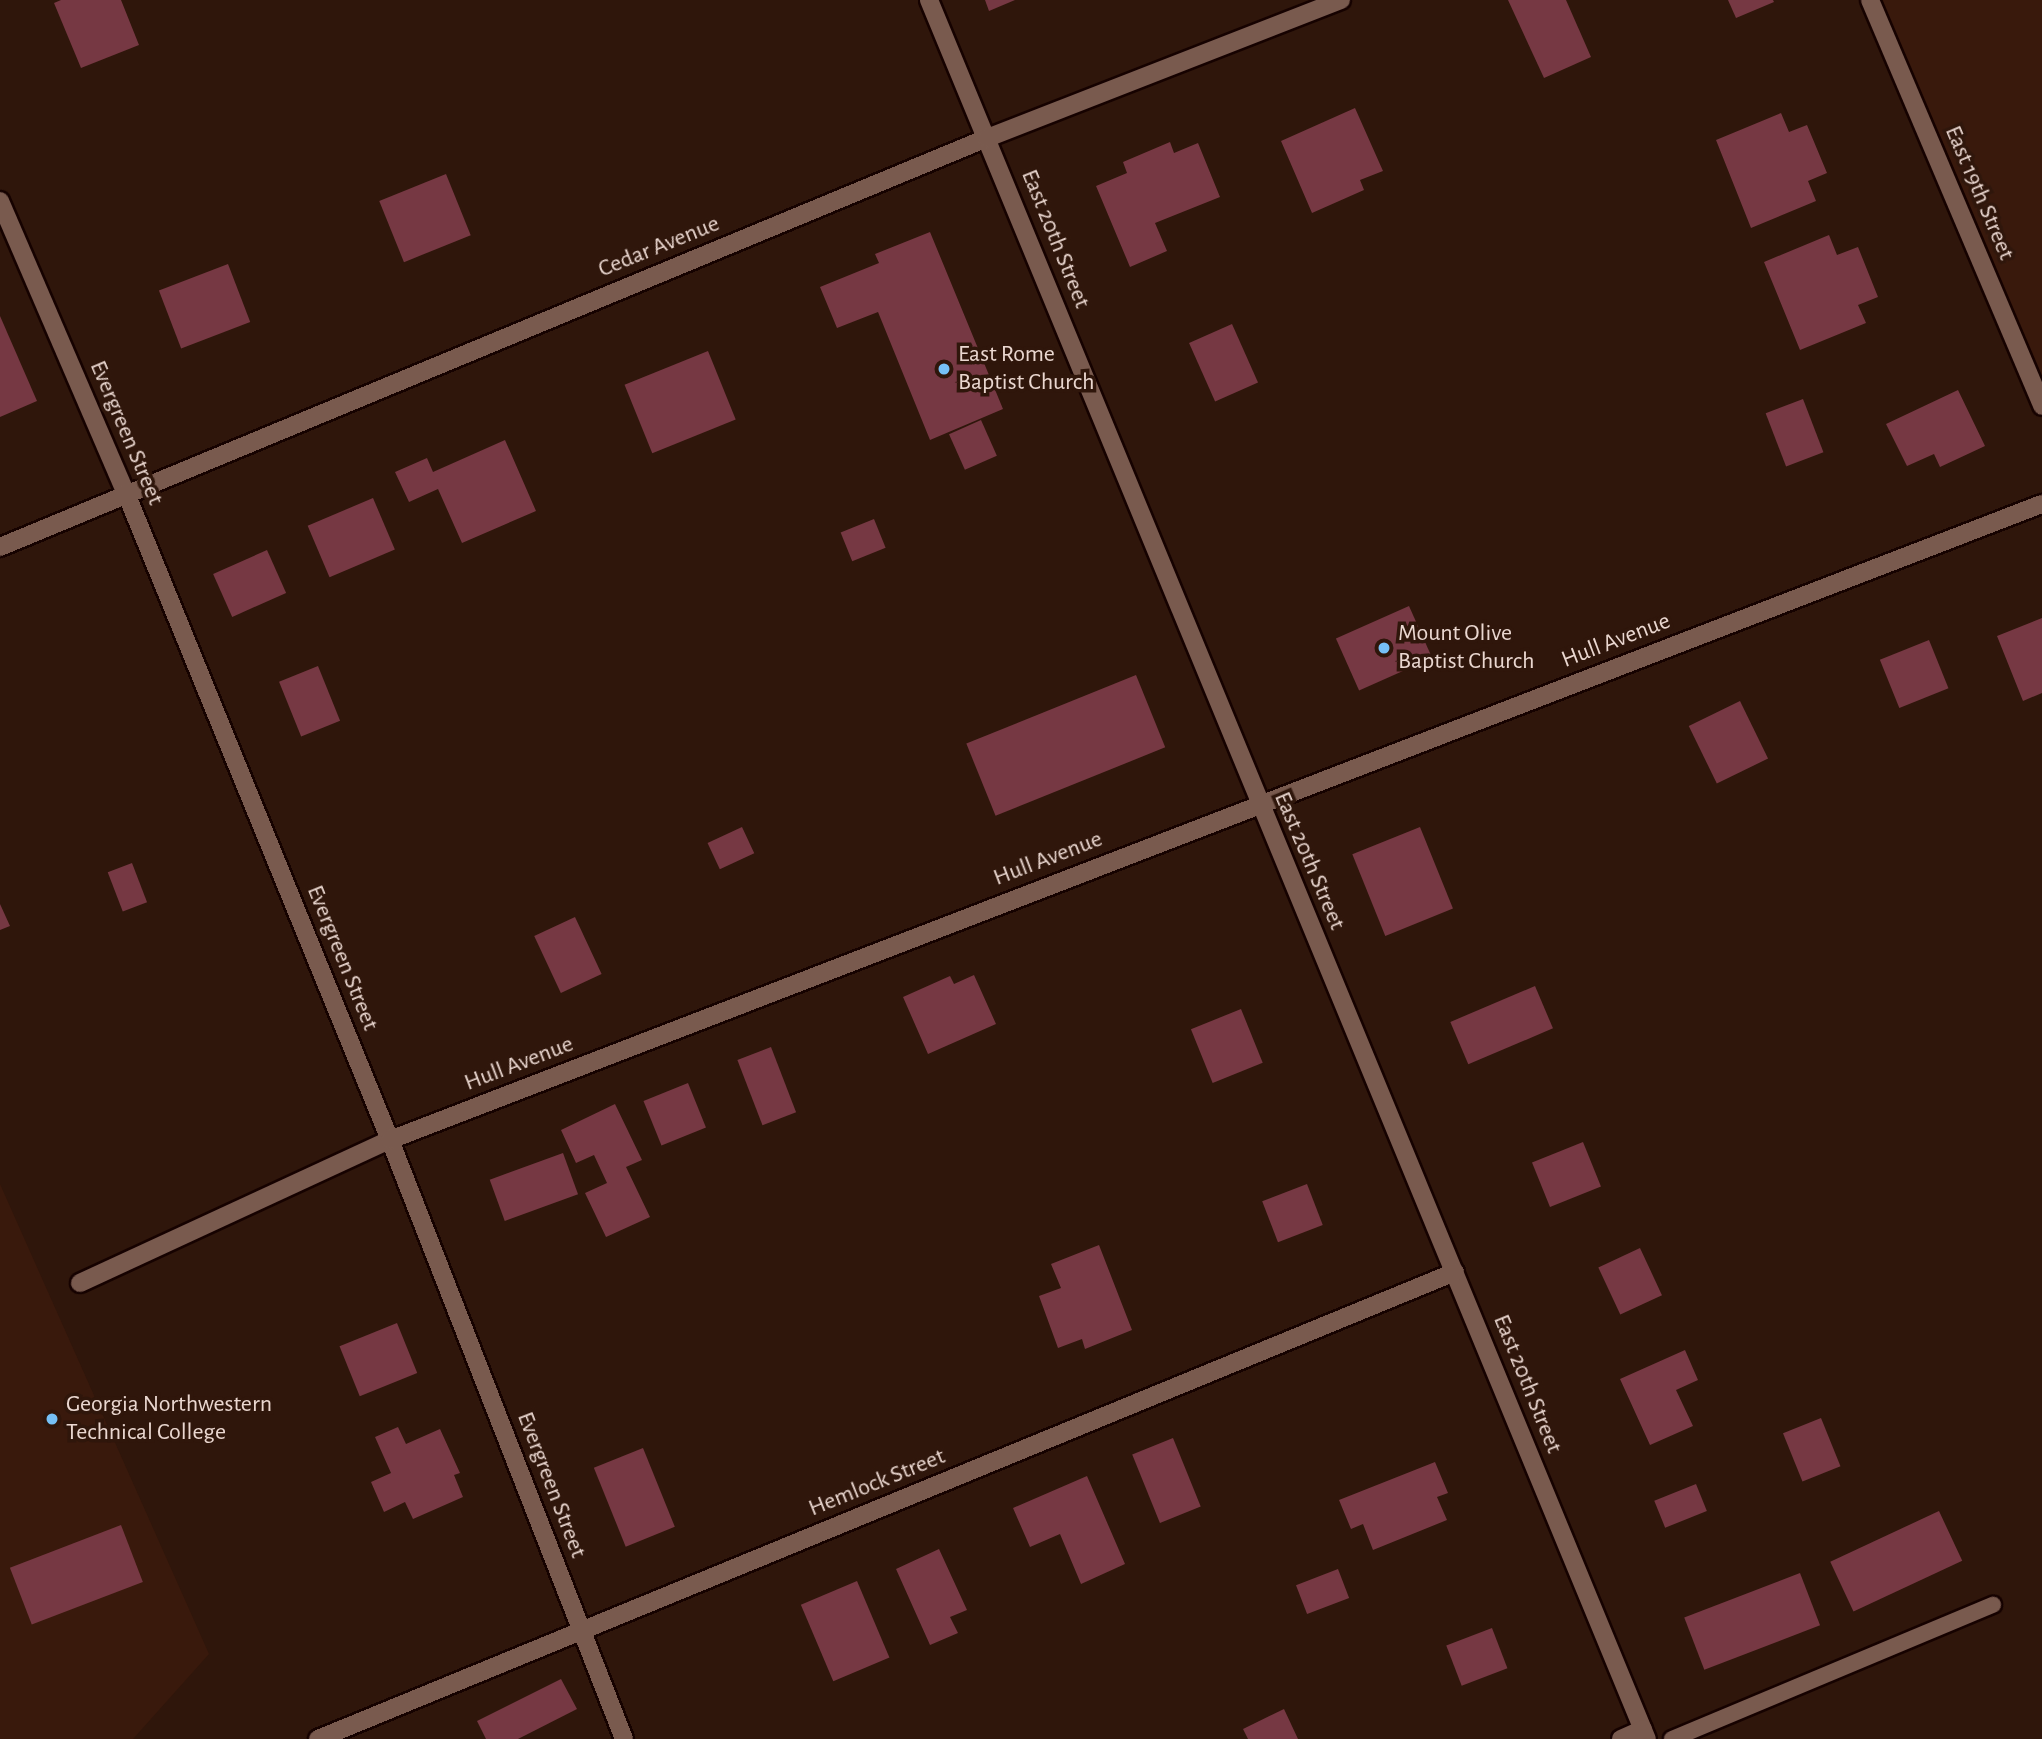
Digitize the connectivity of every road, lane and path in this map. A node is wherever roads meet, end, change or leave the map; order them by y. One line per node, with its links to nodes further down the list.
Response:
1 (929, 0): 4 (street, East 20th Street)
2 (1341, 0): 4 (street, Cedar Avenue)
3 (1870, 0): 6 (street, East 19th Street)
4 (987, 138): 7 (street, Cedar Avenue); 10 (street, East 20th Street)
5 (0, 201): 7 (street, Evergreen Street)
6 (2042, 406)
7 (126, 493): 9 (street, Cedar Avenue); 11 (street, Evergreen Street)
8 (2042, 504): 10 (street, Hull Avenue)
9 (0, 547)
10 (1259, 804): 11 (street, Hull Avenue); 12 (street, East 20th Street)
11 (390, 1140): 13 (street, Hull Avenue); 15 (street, Evergreen Street)
12 (1455, 1272): 15 (street, Hemlock Street); 16 (street, East 20th Street)
13 (80, 1283)
14 (1993, 1605): 20 (lane)
15 (582, 1630): 17 (street, Hemlock Street); 18 (street, Evergreen Street)
16 (1645, 1734): 19 (street)
17 (318, 1739)
18 (624, 1739)
19 (1621, 1739)
20 (1672, 1739)

